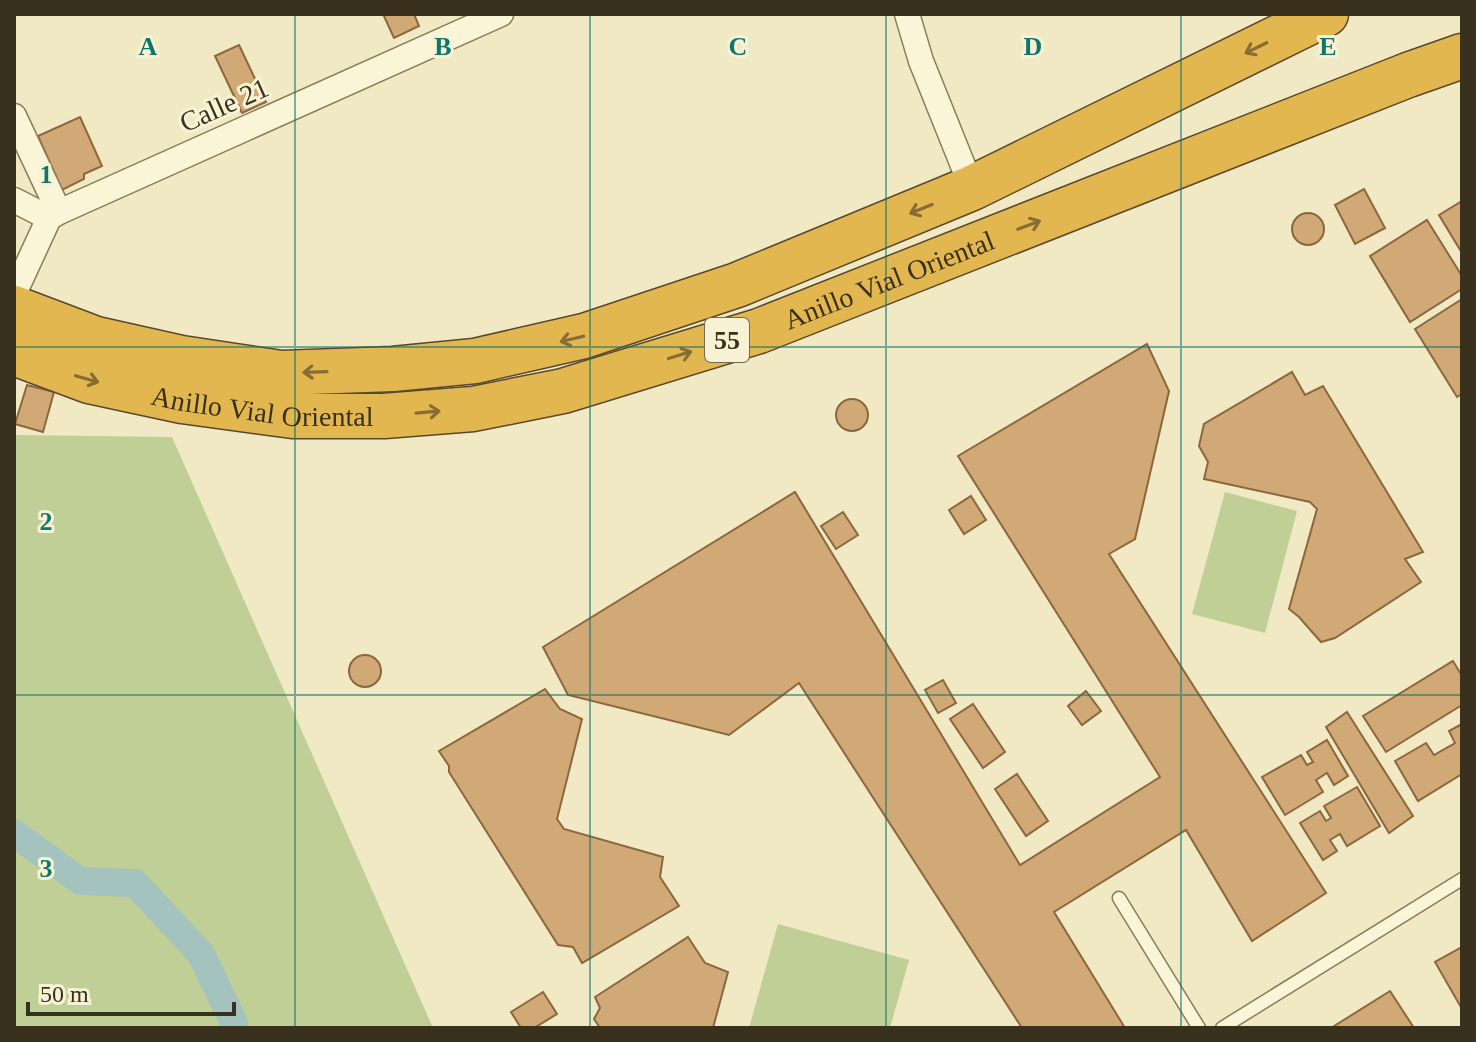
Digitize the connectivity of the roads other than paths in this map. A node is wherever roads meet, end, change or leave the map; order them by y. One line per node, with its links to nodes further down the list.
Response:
1 (501, 14): 8 (street, Calle 21)
2 (907, 14): 6 (street)
3 (1326, 14): 6 (highway, Anillo Vial Oriental / 55, one-way to 6)
4 (1462, 56): 11 (highway, Anillo Vial Oriental / 55, one-way to 4)
5 (14, 116): 8 (street)
6 (972, 188): 10 (highway, Anillo Vial Oriental / 55, one-way to 10)
7 (14, 200): 8 (street)
8 (54, 215): 9 (street)
9 (14, 294)
10 (14, 308)
11 (14, 353)
12 (1462, 879): 15 (lane)
13 (1119, 898): 14 (lane)
14 (1199, 1028)
15 (1222, 1028)

